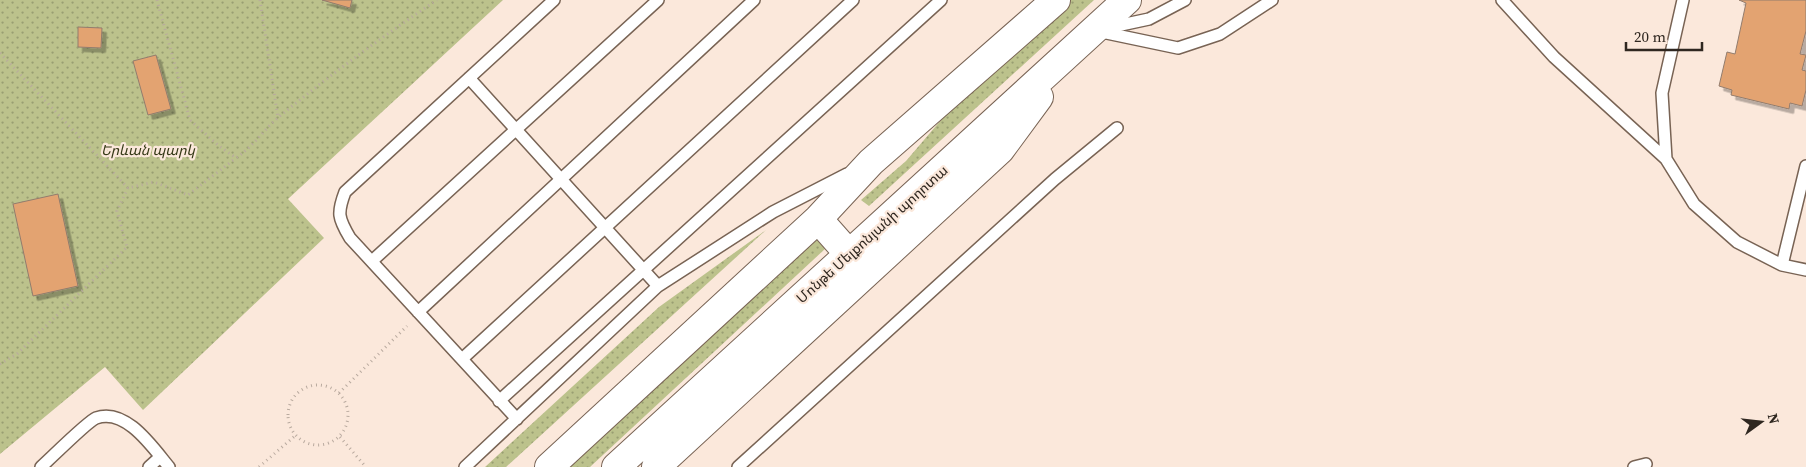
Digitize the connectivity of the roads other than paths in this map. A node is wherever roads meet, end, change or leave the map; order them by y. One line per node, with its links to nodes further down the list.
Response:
1 (554, 0): 14 (lane)
2 (658, 0): 16 (lane)
3 (754, 0): 20 (lane)
4 (853, 0): 22 (lane)
5 (941, 0): 26 (lane)
6 (1056, 0): 18 (main road)
7 (1127, 0): 12 (main road, Մոնթե Մելքոնյանի պողոտա)
8 (1184, 0): 12 (lane)
9 (1272, 0): 12 (lane)
10 (1683, 0): 17 (lane)
11 (1507, 2): 17 (lane)
12 (1095, 30): 13 (main road, Մոնթե Մելքոնյանի պողոտա)
13 (1072, 52): 23 (main road, Մոնթե Մելքոնյանի պողոտա); 41 (main road)
14 (469, 78): 16 (lane); 24 (lane)
15 (1117, 128): 42 (lane)
16 (516, 130): 20 (lane); 24 (lane)
17 (1666, 159): 25 (lane)
18 (871, 162): 21 (main road); 28 (lane)
19 (1806, 166): 25 (lane)
20 (561, 180): 22 (lane); 29 (lane)
21 (818, 219): 23 (main road); 39 (main road)
22 (605, 228): 26 (lane); 30 (lane)
23 (849, 254): 40 (main road, Մոնթե Մելքոնյանի պողոտա)
24 (372, 262): 29 (lane)
25 (1782, 265): 27 (lane)
26 (643, 270): 28 (lane); 31 (lane)
27 (1806, 270)
28 (658, 286): 32 (lane)
29 (418, 312): 30 (lane)
30 (462, 359): 31 (lane)
31 (499, 400): 32 (lane)
32 (517, 419): 38 (lane)
33 (160, 457): 35 (lane); 36 (lane); 37 (lane)
34 (1646, 464): 43 (lane)
35 (41, 467)
36 (149, 467)
37 (169, 467)
38 (465, 467)
39 (548, 467)
40 (616, 467)
41 (656, 467)
42 (738, 467)
43 (1634, 467)

